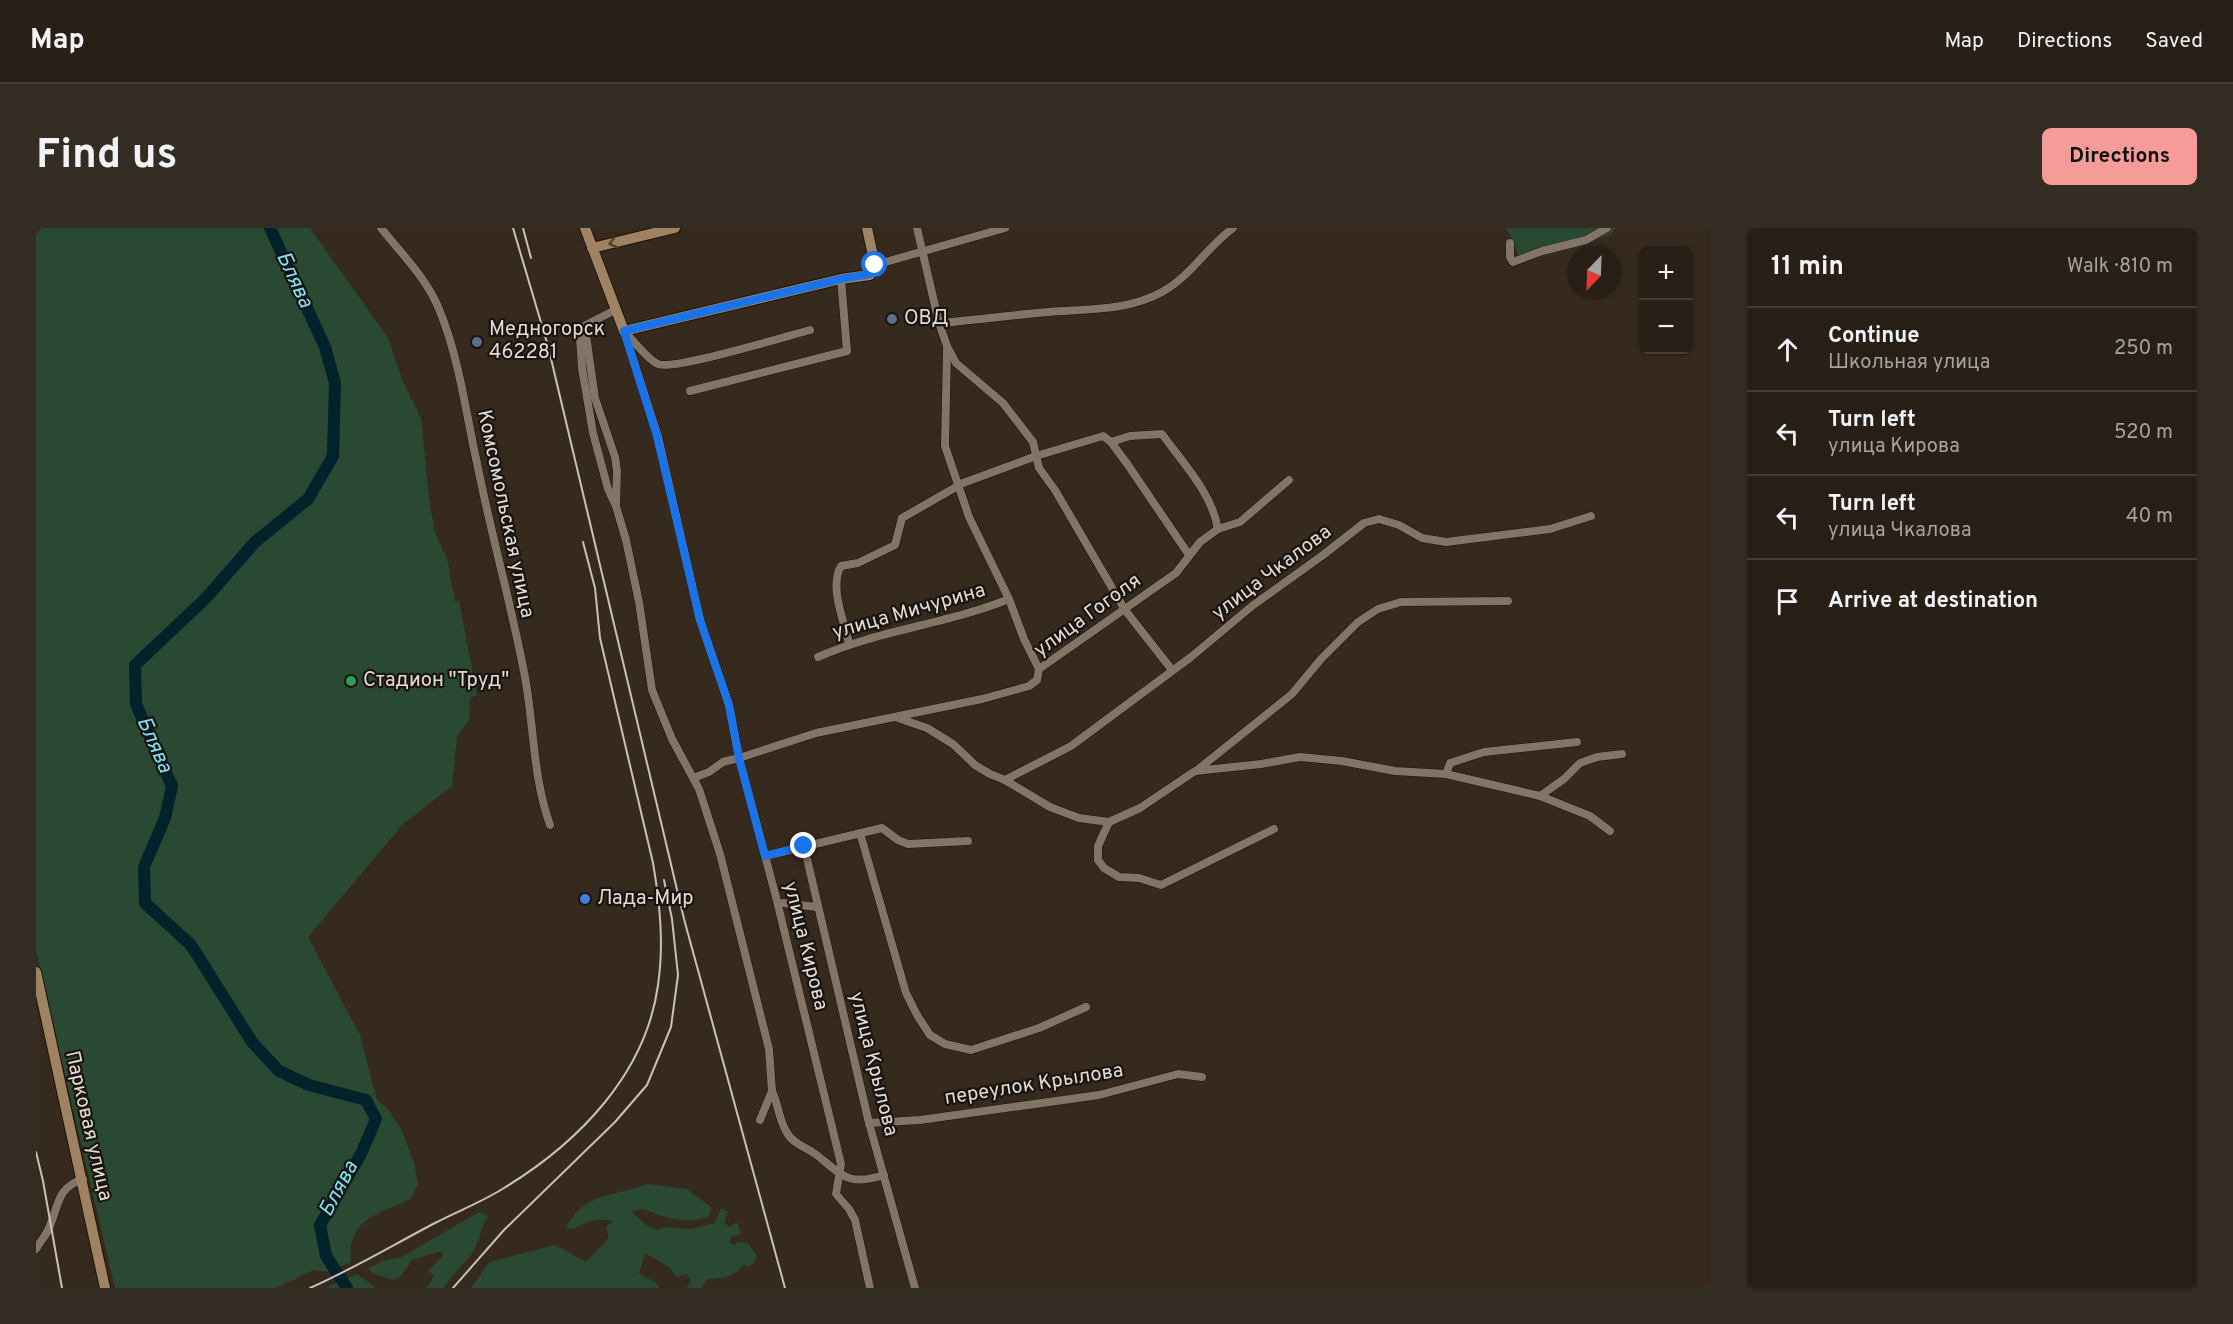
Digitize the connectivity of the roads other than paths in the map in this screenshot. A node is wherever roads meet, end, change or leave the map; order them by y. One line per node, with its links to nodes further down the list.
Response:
1 (381, 228): 47 (street, Комсомольская улица)
2 (585, 228): 11 (street)
3 (675, 228): 11 (street, one-way to 11)
4 (867, 228): 13 (street)
5 (917, 228): 12 (street)
6 (1005, 228): 9 (street)
7 (1233, 228): 16 (street)
8 (1607, 228): 10 (street)
9 (978, 232): 12 (street)
10 (1510, 243)
11 (592, 248): 15 (street)
12 (922, 253): 13 (street); 16 (street)
13 (875, 265): 14 (street)
14 (841, 279): 19 (street); 21 (street)
15 (615, 310): 17 (street); 19 (street)
16 (939, 323): 20 (street)
17 (584, 326): 26 (street); 26 (street)
18 (810, 330): 19 (street)
19 (624, 331): 40 (street, улица Кирова)
20 (946, 346): 23 (street); 25 (street, улица Мичурина)
21 (690, 391)
22 (1111, 442): 23 (street); 28 (street); 29 (street)
23 (1036, 456): 25 (street); 32 (street)
24 (1289, 480): 28 (street, улица Гоголя)
25 (957, 484): 30 (street, улица Мичурина); 33 (street)
26 (616, 506): 43 (street)
27 (1591, 516): 36 (street, улица Чкалова)
28 (1218, 529): 29 (street, улица Гоголя)
29 (1189, 555): 32 (street, улица Гоголя)
30 (1009, 599): 33 (street, улица Мичурина); 35 (street, улица Мичурина)
31 (1508, 601): 41 (street)
32 (1125, 610): 35 (street, улица Гоголя); 36 (street)
33 (849, 643): 34 (street, улица Мичурина)
34 (818, 657)
35 (1039, 669): 37 (street, улица Гоголя)
36 (1172, 670): 44 (street, улица Чкалова)
37 (895, 717): 40 (street, улица Гоголя); 44 (street)
38 (1576, 742): 42 (street)
39 (1622, 754): 45 (street)
40 (739, 758): 43 (street, улица Гоголя); 53 (street, улица Кирова)
41 (1195, 771): 42 (street); 46 (street)
42 (1446, 774): 45 (street)
43 (693, 778): 59 (street)
44 (1005, 780): 46 (street)
45 (1540, 796): 49 (street)
46 (1109, 822): 48 (street)
47 (550, 825)
48 (1274, 829)
49 (1610, 831)
50 (860, 833): 51 (street); 52 (street); 57 (street)
51 (968, 841)
52 (804, 846): 53 (street); 55 (street, улица Крылова)
53 (765, 856): 62 (street, улица Кирова)
54 (783, 903): 55 (street)
55 (818, 907): 61 (street, улица Крылова)
56 (36, 972): 64 (street, Парковая улица)
57 (1086, 1007)
58 (1202, 1077): 61 (street, переулок Крылова)
59 (772, 1091): 60 (street); 62 (street)
60 (760, 1120)
61 (869, 1123): 63 (street, улица Крылова)
62 (840, 1175): 63 (street); 67 (street, улица Кирова)
63 (884, 1175): 68 (street, улица Крылова)
64 (83, 1179): 65 (street); 66 (street, Парковая улица)
65 (36, 1249)
66 (105, 1288)
67 (870, 1288)
68 (915, 1288)

